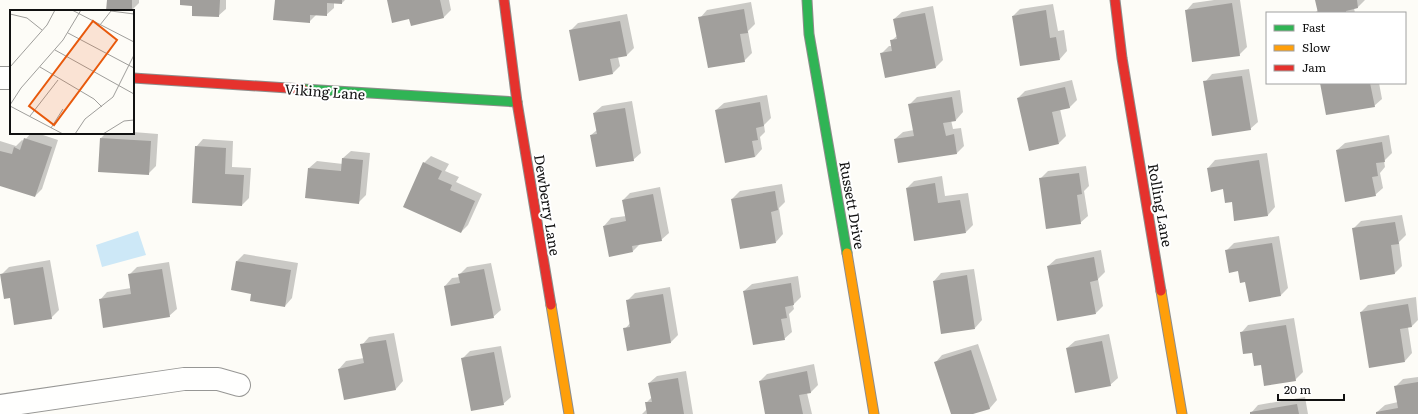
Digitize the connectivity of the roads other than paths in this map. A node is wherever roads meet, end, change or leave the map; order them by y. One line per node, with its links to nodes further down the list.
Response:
1 (504, 0): 5 (street, Dewberry Lane)
2 (807, 0): 9 (street, Russett Drive)
3 (1115, 0): 10 (street, Rolling Lane)
4 (134, 78): 5 (street, Viking Lane)
5 (517, 102): 8 (street, Dewberry Lane)
6 (239, 385): 7 (street)
7 (0, 406)
8 (569, 414)
9 (874, 414)
10 (1182, 414)

